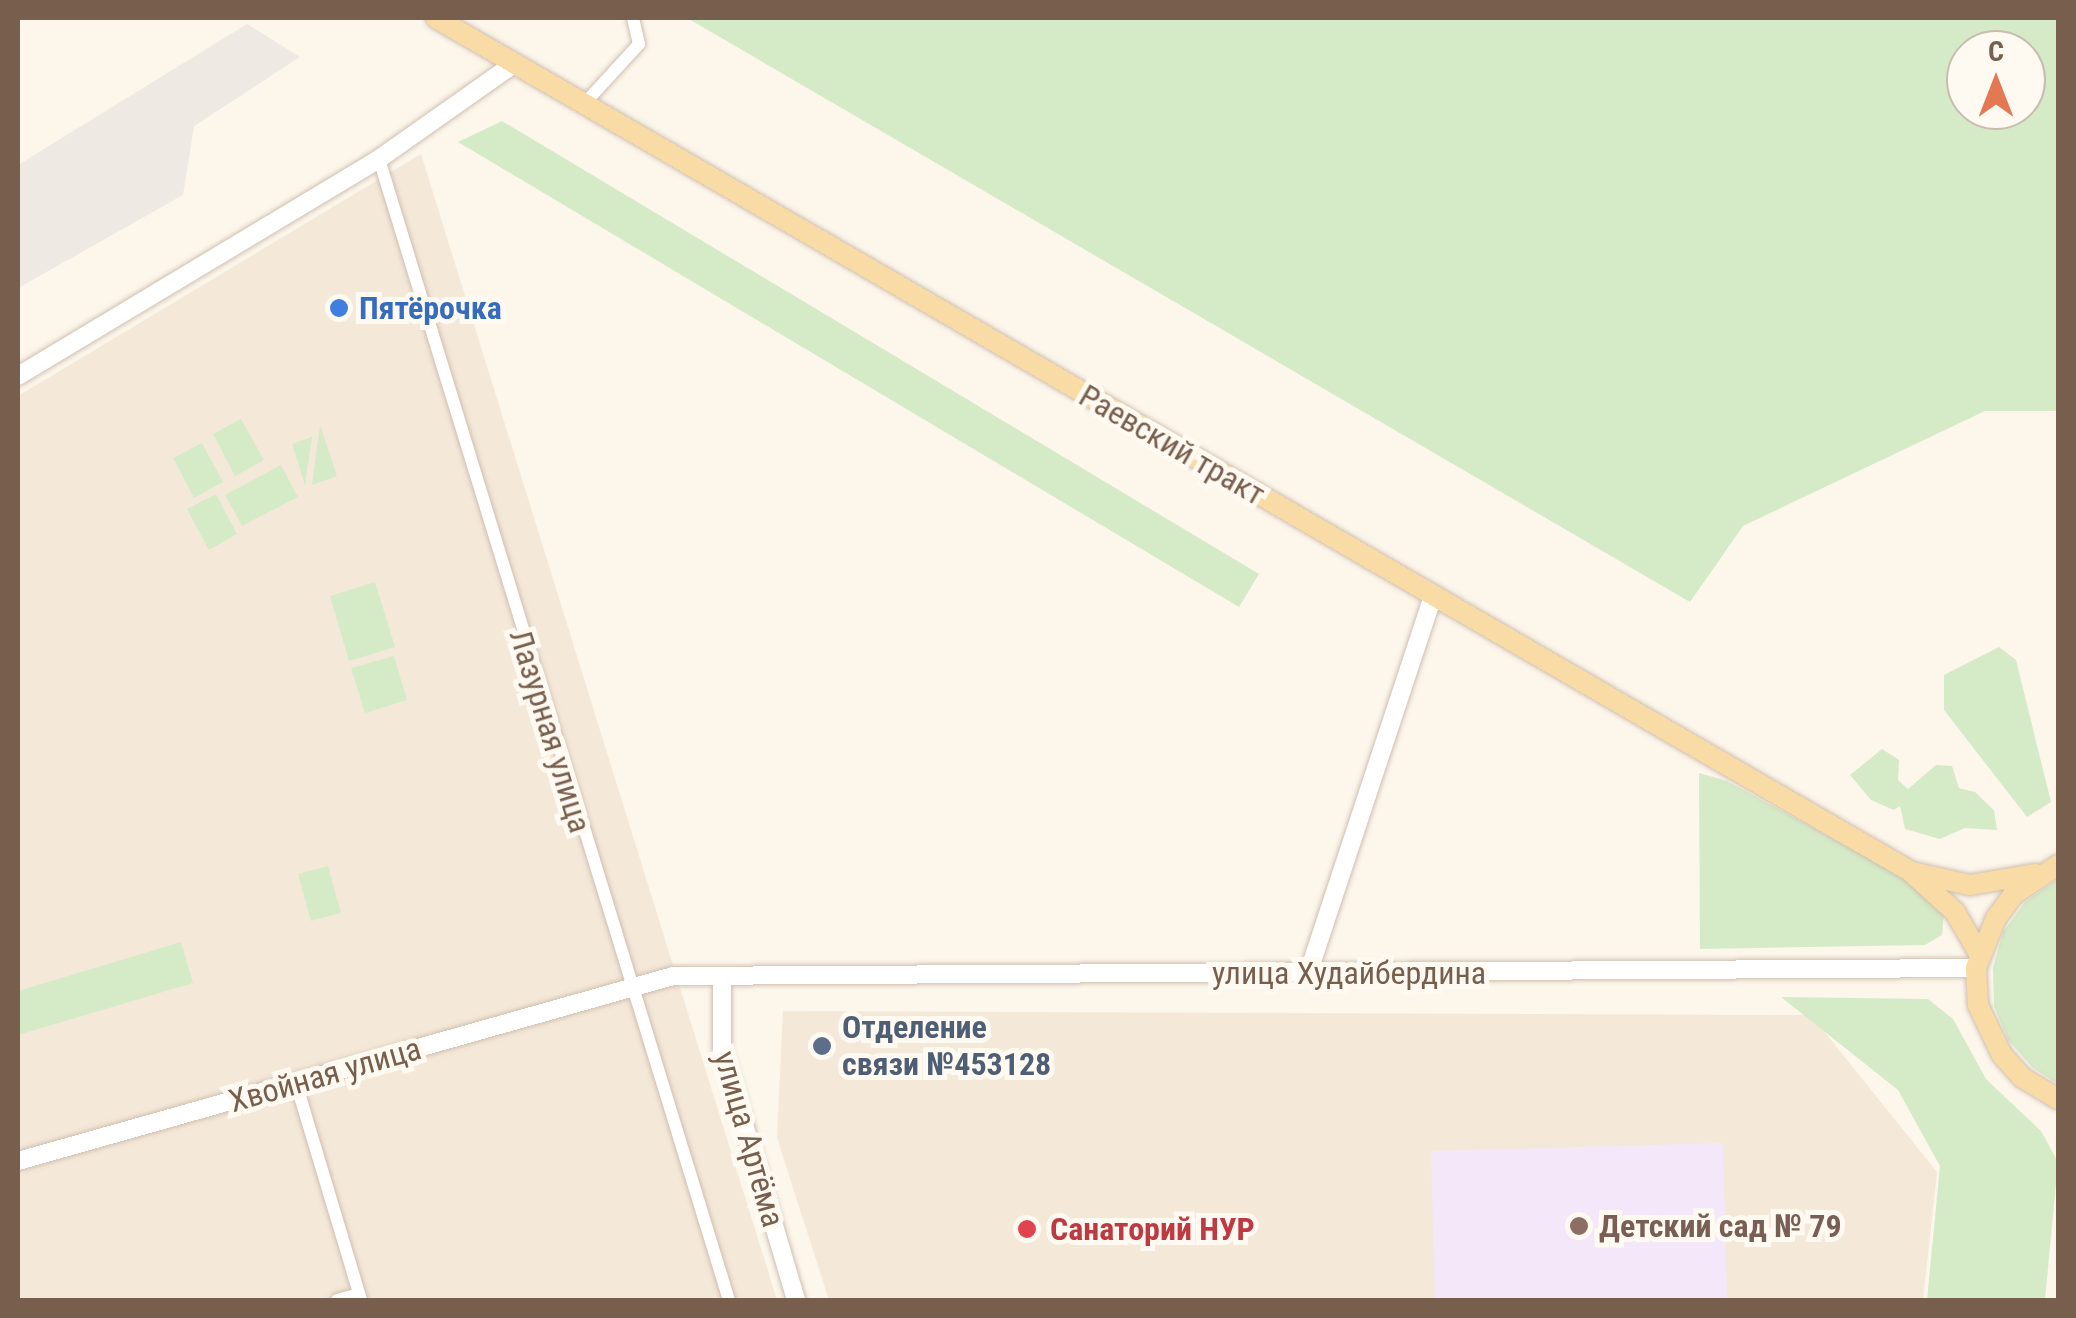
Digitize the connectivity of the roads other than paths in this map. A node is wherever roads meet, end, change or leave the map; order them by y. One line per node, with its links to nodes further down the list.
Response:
1 (436, 18): 3 (main road, Раевский тракт)
2 (633, 18): 4 (street)
3 (514, 63): 4 (main road, Раевский тракт); 5 (street)
4 (585, 104): 7 (main road, Раевский тракт)
5 (379, 159): 6 (street); 13 (street, Лазурная улица)
6 (18, 376)
7 (1433, 597): 9 (main road, Раевский тракт); 11 (street)
8 (2050, 868): 9 (main road, Раевский тракт); 10 (main road)
9 (1910, 871): 10 (main road, Раевский тракт)
10 (1978, 961): 11 (street, улица Худайбердина); 15 (main road)
11 (1308, 974): 12 (street, улица Худайбердина)
12 (722, 976): 13 (street, улица Худайбердина); 20 (street, улица Артёма)
13 (631, 986): 14 (street, Хвойная улица); 19 (street, Лазурная улица)
14 (296, 1084): 16 (street, Хвойная улица); 17 (street)
15 (2056, 1100)
16 (18, 1161)
17 (360, 1297): 18 (street)
18 (337, 1300)
19 (729, 1300)
20 (796, 1300)

